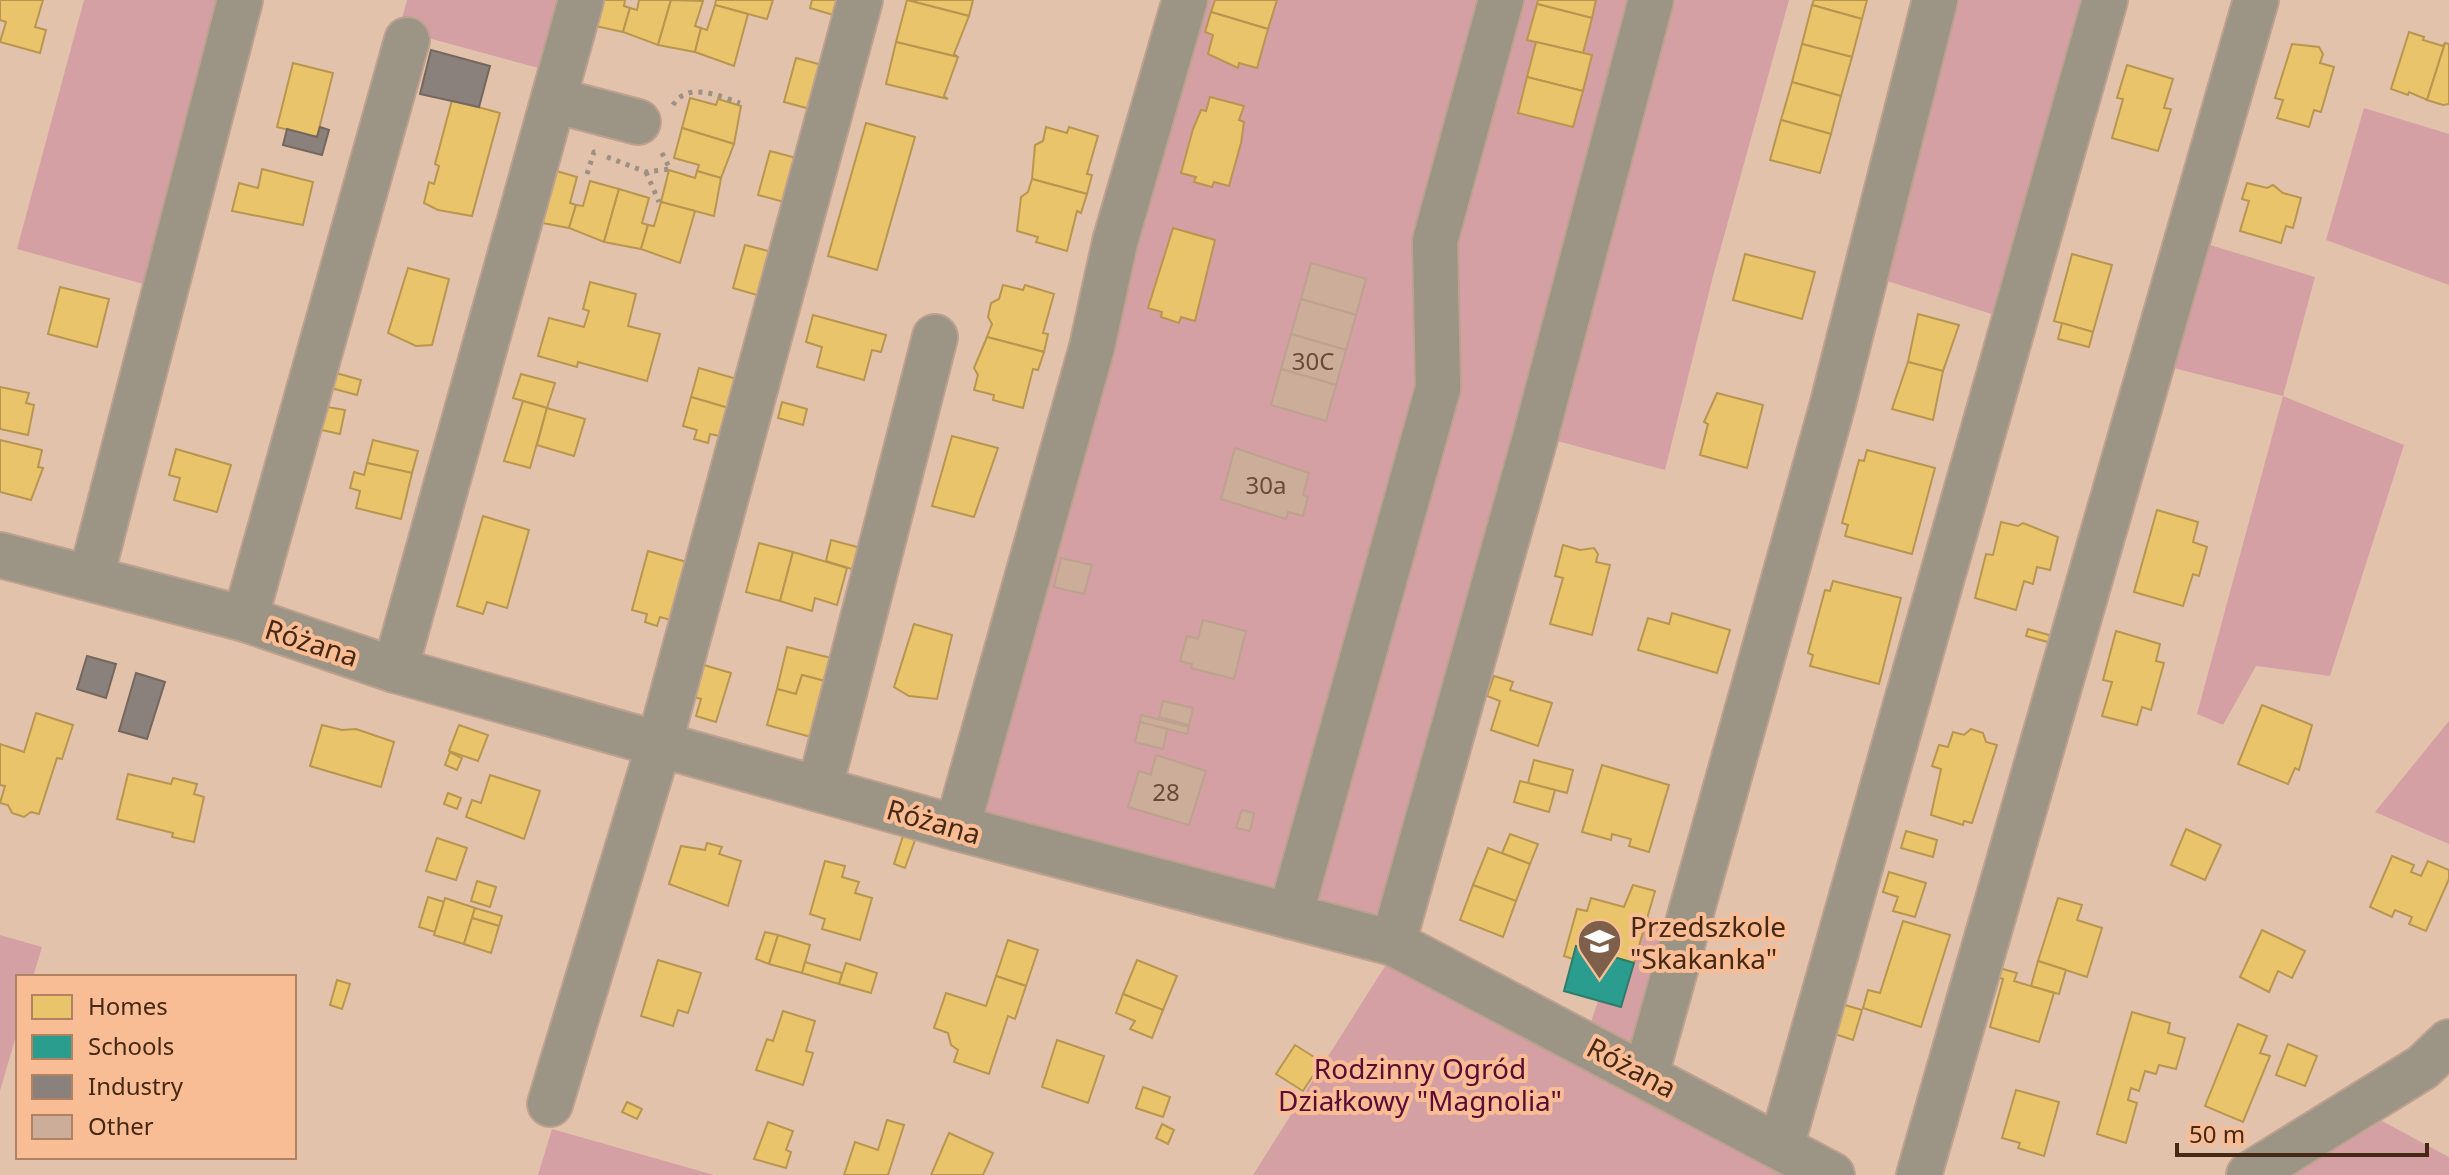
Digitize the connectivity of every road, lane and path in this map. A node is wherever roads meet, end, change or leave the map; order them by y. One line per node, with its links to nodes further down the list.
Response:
1 (240, 0): 17 (street)
2 (581, 0): 11 (street)
3 (860, 0): 20 (street)
4 (1185, 0): 22 (street)
5 (1501, 0): 23 (street)
6 (1651, 0): 24 (street)
7 (1935, 0): 26 (street)
8 (2105, 0): 28 (street)
9 (2256, 0): 30 (street)
10 (407, 40): 18 (street)
11 (554, 100): 12 (street); 19 (street)
12 (638, 122)
13 (646, 172): 14 (path)
14 (659, 202)
15 (935, 337): 21 (street)
16 (0, 555): 17 (street, Różana)
17 (91, 577): 18 (street, Różana)
18 (245, 619): 19 (street, Różana)
19 (395, 670): 20 (street, Różana)
20 (659, 745): 21 (street, Różana); 27 (street)
21 (820, 787): 22 (street, Różana)
22 (957, 828): 23 (street, Różana)
23 (1290, 916): 24 (street, Różana)
24 (1393, 943): 26 (street, Różana)
25 (2449, 1042): 31 (street)
26 (1646, 1074): 28 (street, Różana)
27 (550, 1104)
28 (1781, 1147): 29 (street, Różana)
29 (1832, 1175)
30 (1919, 1175)
31 (2249, 1175)

